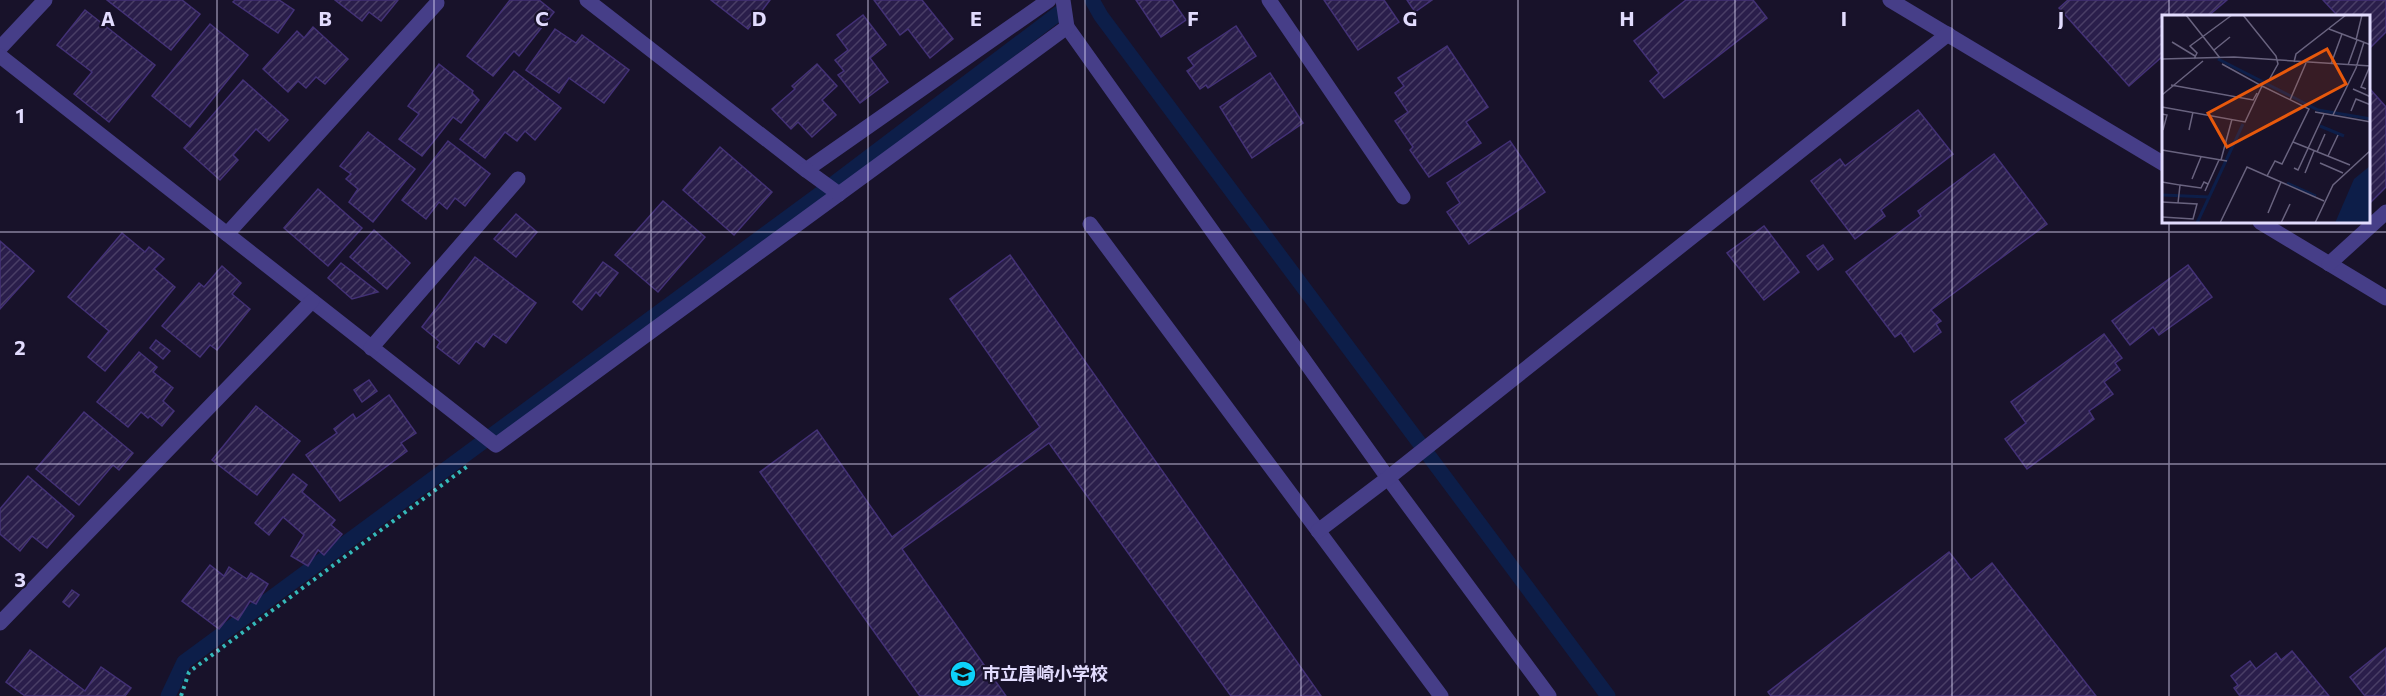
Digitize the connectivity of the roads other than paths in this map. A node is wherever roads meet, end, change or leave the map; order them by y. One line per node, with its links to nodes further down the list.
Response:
1 (45, 0): 10 (street)
2 (587, 0): 13 (street)
3 (1049, 0): 13 (street)
4 (1063, 0): 8 (street)
5 (1269, 0): 16 (street)
6 (1890, 0): 9 (street)
7 (437, 3): 20 (street)
8 (1067, 27): 15 (street); 25 (street)
9 (1948, 34): 12 (street); 25 (street)
10 (0, 48)
11 (0, 56): 20 (street)
12 (2162, 163)
13 (806, 170): 15 (street)
14 (518, 178): 24 (street)
15 (839, 194): 24 (street)
16 (1403, 197)
17 (2386, 212): 21 (street)
18 (1090, 224): 26 (street)
19 (2263, 224): 21 (street)
20 (226, 234): 23 (street)
21 (2330, 264): 22 (street)
22 (2386, 298)
23 (312, 301): 24 (street); 27 (street)
24 (371, 348)
25 (1394, 474): 26 (street); 29 (street)
26 (1318, 531): 28 (street)
27 (0, 623)
28 (1441, 696)
29 (1549, 696)

